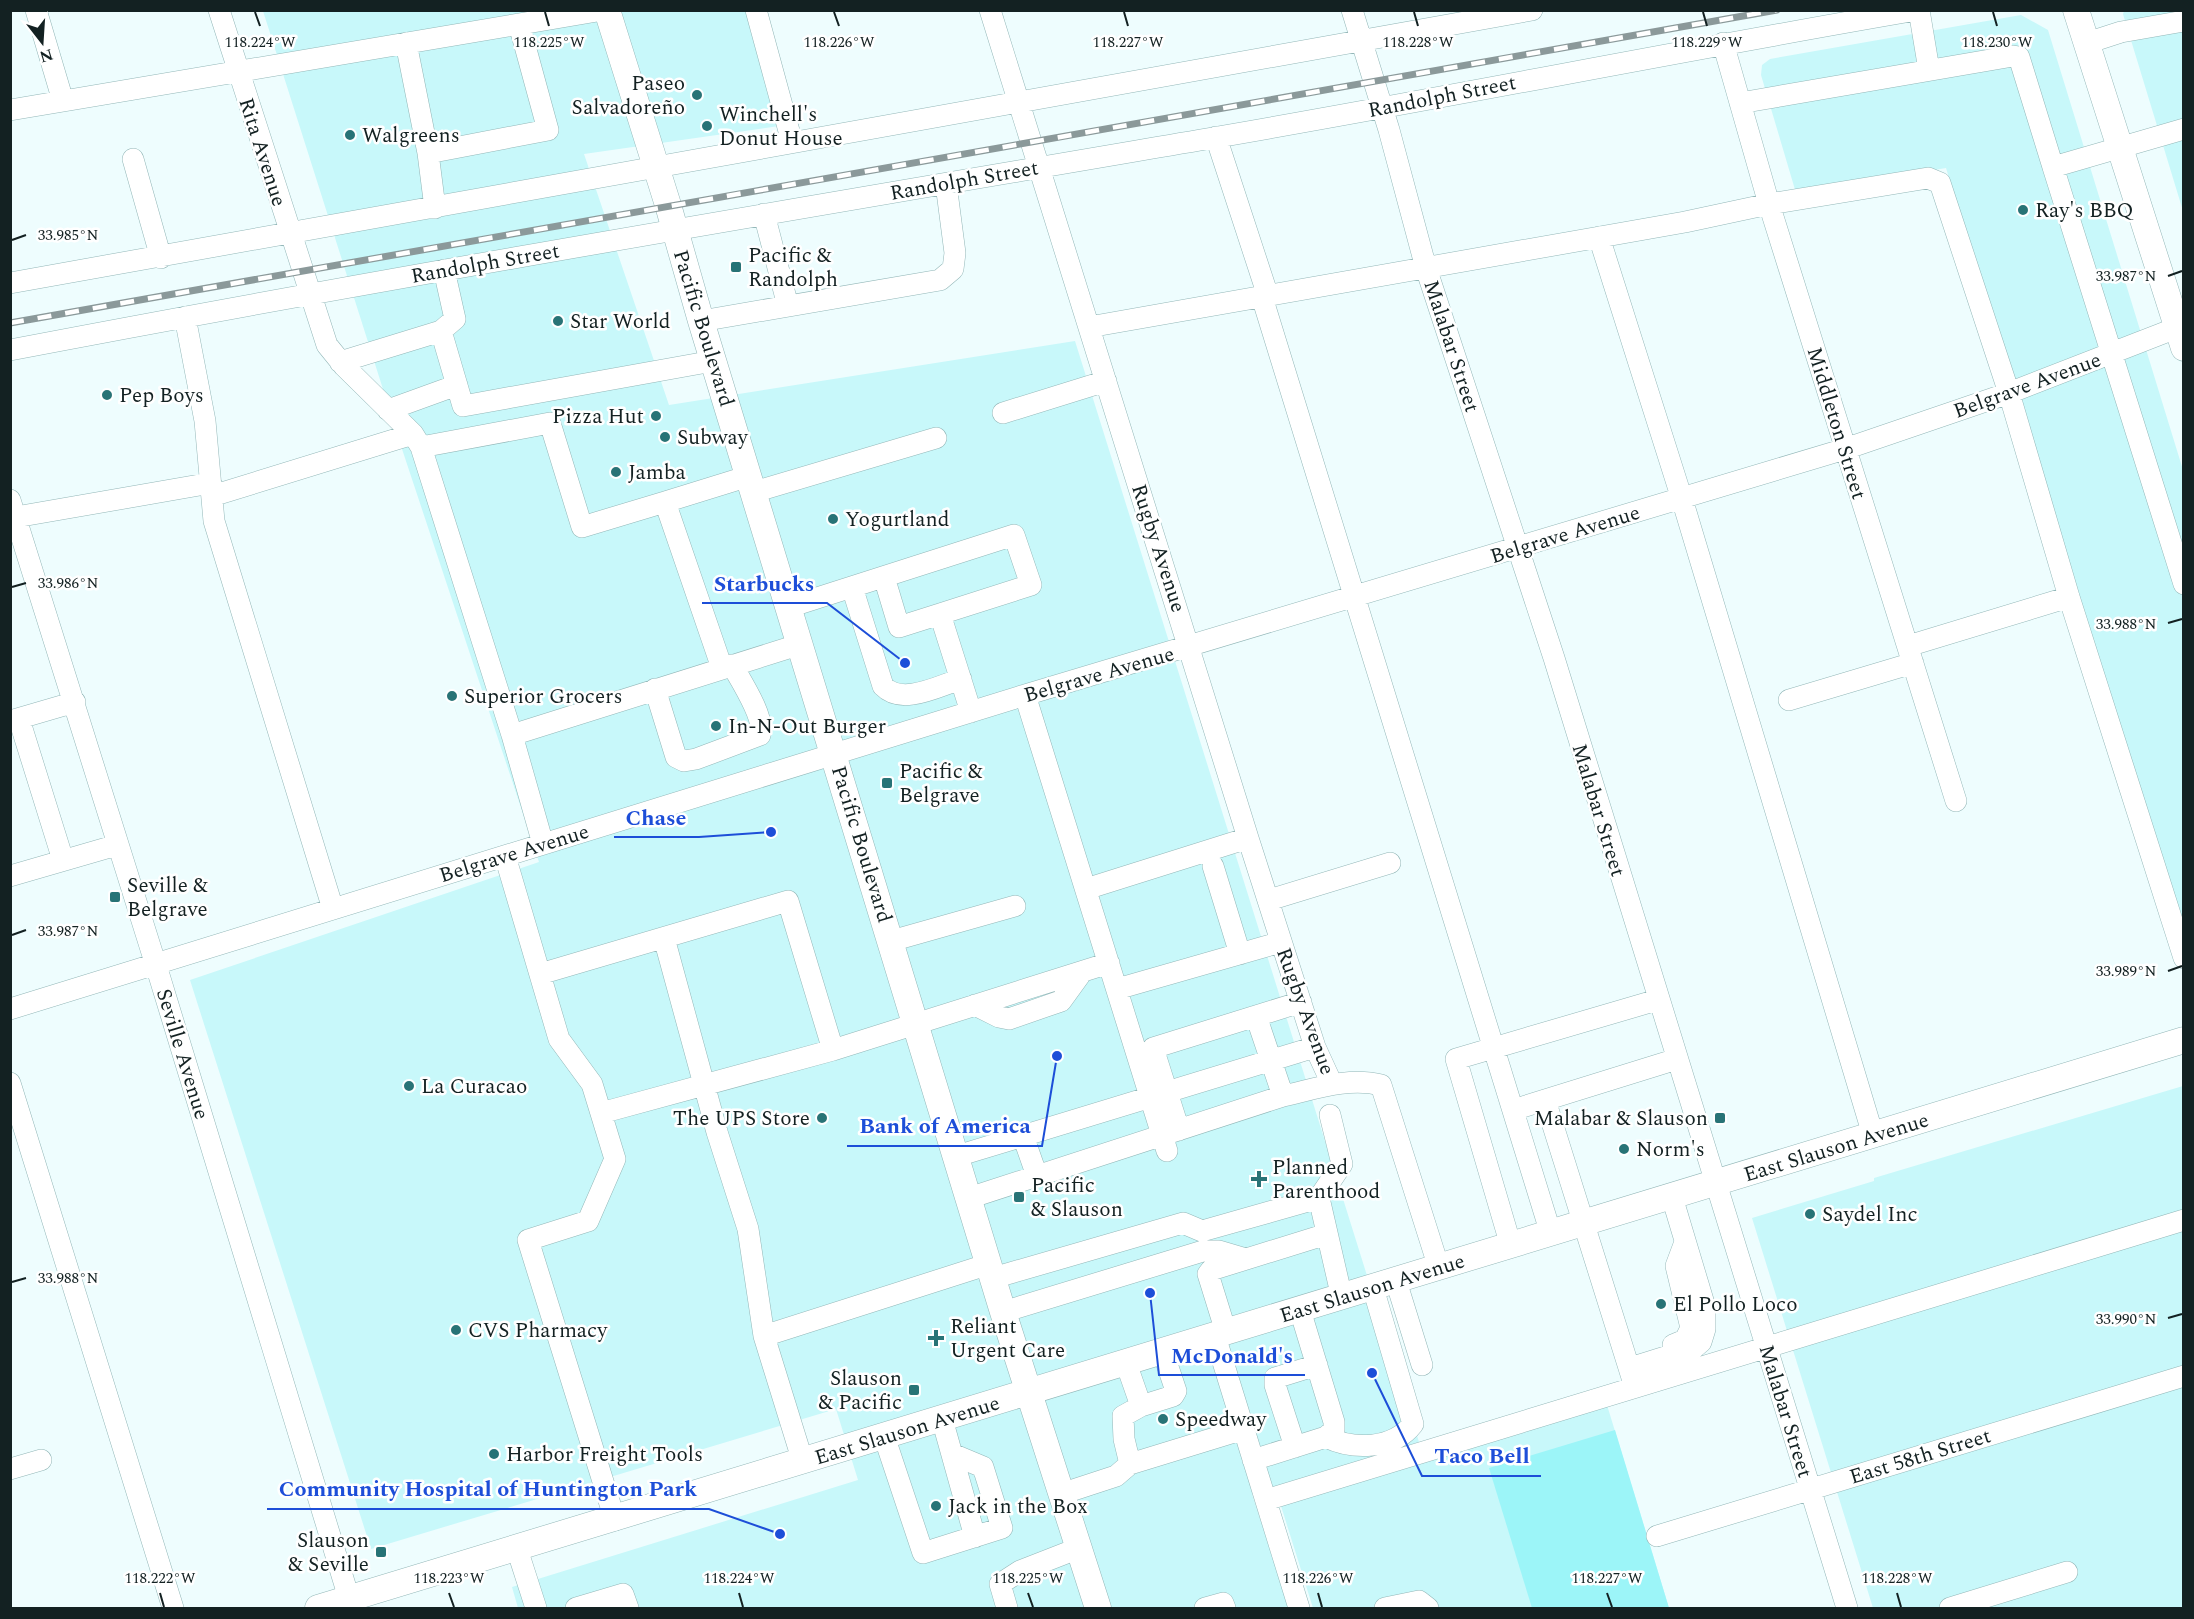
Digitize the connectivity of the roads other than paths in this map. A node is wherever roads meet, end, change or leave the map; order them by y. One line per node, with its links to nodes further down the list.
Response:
1 (36, 10): 18 (street)
2 (219, 10): 17 (street, Rita Avenue)
3 (605, 10): 11 (street); 29 (main road, Pacific Boulevard)
4 (756, 10): 25 (street)
5 (990, 10): 19 (street, Rugby Avenue)
6 (1352, 10): 12 (street, Malabar Street)
7 (1532, 10): 12 (street)
8 (1918, 10): 14 (street, Randolph Street); 16 (street)
9 (2076, 10): 15 (main road)
10 (2184, 21): 15 (street)
11 (519, 24): 13 (street); 27 (street)
12 (1360, 41): 19 (street); 21 (street, Malabar Street)
13 (406, 43): 17 (street); 27 (street)
14 (1723, 43): 20 (street, Middleton Street); 21 (street, Randolph Street)
15 (2087, 43): 26 (main road)
16 (1929, 70): 20 (street); 31 (street)
17 (237, 71): 18 (street); 37 (street, Rita Avenue)
18 (63, 101): 22 (street)
19 (1018, 103): 25 (street); 30 (street, Rugby Avenue)
20 (1740, 103): 33 (street, Middleton Street)
21 (1382, 108): 24 (street, Randolph Street); 40 (street, Malabar Street)
22 (10, 110)
23 (2184, 129): 26 (street)
24 (1216, 137): 30 (street, Randolph Street); 44 (street)
25 (792, 142): 29 (street)
26 (2119, 146): 31 (street); 50 (main road)
27 (428, 153): 34 (street)
28 (133, 159): 39 (street)
29 (657, 167): 34 (street); 36 (main road, Pacific Boulevard)
30 (1040, 167): 32 (street, Randolph Street); 48 (street, Rugby Avenue)
31 (2053, 167): 52 (street)
32 (946, 184): 35 (street, Randolph Street); 45 (street)
33 (1769, 204): 38 (street); 57 (street); 62 (street, Middleton Street)
34 (435, 208): 37 (street)
35 (764, 214): 36 (street, Randolph Street); 45 (street)
36 (675, 229): 41 (street, Randolph Street); 47 (main road, Pacific Boulevard)
37 (290, 234): 39 (street); 43 (street, Rita Avenue)
38 (1599, 237): 40 (street); 65 (street)
39 (161, 258): 42 (street)
40 (1426, 268): 44 (street); 68 (street, Malabar Street)
41 (444, 270): 43 (street, Randolph Street); 49 (street)
42 (10, 283)
43 (309, 294): 46 (street, Randolph Street); 54 (street, Rita Avenue)
44 (1265, 296): 48 (street); 73 (street)
45 (788, 306): 47 (street)
46 (185, 317): 51 (street, Randolph Street); 64 (street)
47 (701, 321): 53 (main road, Pacific Boulevard)
48 (1089, 327): 55 (street, Rugby Avenue)
49 (441, 332): 54 (street); 56 (street)
50 (2181, 334): 52 (street, Belgrave Avenue)
51 (10, 350)
52 (2112, 354): 57 (street, Belgrave Avenue); 70 (street)
53 (713, 361): 56 (street); 63 (main road, Pacific Boulevard)
54 (340, 362): 58 (street, Rita Avenue)
55 (1106, 381): 59 (street); 77 (street, Rugby Avenue)
56 (457, 385): 58 (street)
57 (2008, 393): 62 (street, Belgrave Avenue); 72 (street)
58 (388, 410): 61 (street, Rita Avenue)
59 (1003, 413)
60 (936, 438): 63 (street)
61 (417, 440): 64 (street); 66 (street); 87 (street)
62 (1845, 449): 65 (street, Belgrave Avenue); 78 (street, Middleton Street)
63 (751, 484): 66 (street); 74 (main road, Pacific Boulevard)
64 (212, 490): 67 (street); 101 (street)
65 (1682, 499): 68 (street, Belgrave Avenue); 131 (street)
66 (665, 502): 79 (street)
67 (12, 512): 84 (street, Seville Avenue)
68 (1519, 548): 73 (street, Belgrave Avenue); 111 (street, Malabar Street)
69 (884, 577): 71 (street); 75 (street); 75 (street)
70 (2184, 584)
71 (852, 587): 74 (street); 80 (street)
72 (2069, 597): 78 (street); 106 (street)
73 (1354, 598): 77 (street, Belgrave Avenue); 118 (street)
74 (789, 607): 76 (main road, Pacific Boulevard)
75 (940, 614): 80 (street)
76 (801, 644): 79 (street); 88 (main road, Pacific Boulevard)
77 (1190, 647): 82 (street, Belgrave Avenue); 90 (street, Rugby Avenue)
78 (1910, 654): 83 (street); 89 (street, Middleton Street)
79 (727, 667): 81 (street); 81 (street)
80 (961, 679): 85 (street)
81 (655, 689): 87 (street)
82 (1025, 695): 85 (street, Belgrave Avenue); 98 (street)
83 (1789, 700)
84 (75, 702): 86 (street); 92 (street, Seville Avenue)
85 (971, 712): 88 (street, Belgrave Avenue)
86 (15, 720): 94 (street)
87 (512, 735): 91 (street)
88 (834, 754): 91 (street, Belgrave Avenue); 103 (main road, Pacific Boulevard)
89 (1956, 801)
90 (1248, 838): 98 (street); 99 (street, Rugby Avenue)
91 (543, 844): 93 (street, Belgrave Avenue)
92 (117, 845): 94 (street); 107 (street, Seville Avenue)
93 (505, 856): 101 (street, Belgrave Avenue); 109 (street)
94 (63, 860): 97 (street)
95 (1390, 863): 99 (street)
96 (1213, 866): 105 (street)
97 (10, 876)
98 (1086, 889): 108 (street)
99 (1269, 900): 104 (street, Rugby Avenue)
100 (1015, 906): 103 (street)
101 (333, 909): 107 (street, Belgrave Avenue)
102 (664, 938): 109 (street); 119 (street); 123 (street)
103 (891, 941): 115 (main road, Pacific Boulevard)
104 (1281, 942): 105 (street); 112 (street, Rugby Avenue)
105 (1240, 954): 110 (street)
106 (2184, 958)
107 (155, 962): 113 (street, Belgrave Avenue); 183 (street, Seville Avenue)
108 (1109, 963): 110 (street); 115 (street)
109 (540, 974): 129 (street)
110 (1117, 988): 125 (street)
111 (1658, 1000): 118 (street); 120 (street, Malabar Street)
112 (1301, 1002): 114 (street); 117 (street, Rugby Avenue)
113 (10, 1009)
114 (1256, 1016): 121 (street); 125 (street)
115 (916, 1023): 119 (street); 134 (main road, Pacific Boulevard)
116 (2184, 1040): 131 (main road, East Slauson Avenue)
117 (1315, 1047): 121 (street); 124 (street, Rugby Avenue)
118 (1494, 1048): 128 (street); 144 (street)
119 (833, 1050): 123 (street)
120 (1677, 1059): 127 (street); 136 (street, Malabar Street)
121 (1270, 1060): 125 (street); 126 (street)
122 (10, 1083): 184 (street)
123 (704, 1084): 129 (street); 153 (street)
124 (1332, 1084): 126 (street); 146 (street)
125 (1158, 1095): 132 (street); 133 (street)
126 (1283, 1096): 133 (street)
127 (1545, 1100): 128 (street); 141 (street)
128 (1514, 1110): 143 (street)
129 (601, 1113): 177 (street)
130 (1330, 1115): 139 (street)
131 (1873, 1135): 136 (main road, East Slauson Avenue)
132 (1023, 1136): 134 (street); 135 (street)
133 (1169, 1139): 135 (street)
134 (957, 1156): 138 (main road, Pacific Boulevard)
135 (1037, 1176): 138 (street)
136 (1716, 1184): 137 (main road, East Slauson Avenue); 154 (street, Malabar Street)
137 (1672, 1197): 141 (main road, East Slauson Avenue); 159 (street)
138 (969, 1198): 147 (main road, Pacific Boulevard)
139 (1318, 1198): 142 (street); 147 (street)
140 (2184, 1220): 154 (street)
141 (1586, 1223): 143 (main road, East Slauson Avenue); 159 (street)
142 (1327, 1234): 145 (street); 149 (street)
143 (1551, 1234): 144 (main road, East Slauson Avenue)
144 (1511, 1246): 146 (main road, East Slauson Avenue)
145 (1246, 1259): 151 (street); 152 (street)
146 (1439, 1268): 148 (main road, East Slauson Avenue)
147 (991, 1271): 151 (main road, Pacific Boulevard); 153 (street)
148 (1384, 1284): 149 (main road, East Slauson Avenue); 158 (street); 166 (street)
149 (1342, 1298): 150 (main road, East Slauson Avenue)
150 (1300, 1310): 152 (main road, East Slauson Avenue); 157 (street)
151 (1004, 1312): 161 (main road, Pacific Boulevard)
152 (1220, 1334): 155 (main road, East Slauson Avenue); 164 (street)
153 (764, 1336): 171 (street)
154 (1766, 1347): 159 (street); 174 (street, Malabar Street)
155 (1163, 1352): 156 (main road, East Slauson Avenue); 162 (street)
156 (1126, 1363): 161 (main road, East Slauson Avenue); 162 (street)
157 (1317, 1365): 166 (street); 167 (street)
158 (1422, 1365)
159 (1630, 1371): 176 (street)
160 (2184, 1376): 174 (street, East 58th Street)
161 (1029, 1391): 163 (main road, East Slauson Avenue); 175 (main road, Pacific Boulevard)
162 (1141, 1406): 172 (street)
163 (942, 1419): 165 (main road, East Slauson Avenue); 168 (street)
164 (1244, 1429): 170 (street); 172 (street)
165 (884, 1436): 171 (main road, East Slauson Avenue); 179 (street)
166 (1326, 1437): 167 (street)
167 (1295, 1448): 170 (street)
168 (952, 1454): 179 (street); 179 (street)
169 (41, 1460): 173 (street)
170 (1253, 1460): 176 (street)
171 (803, 1462): 177 (main road, East Slauson Avenue)
172 (1130, 1464): 175 (street)
173 (10, 1469)
174 (1810, 1490): 178 (street, East 58th Street); 196 (street, Malabar Street)
175 (1061, 1494): 180 (main road, Pacific Boulevard)
176 (1266, 1500): 193 (street)
177 (615, 1520): 181 (main road, East Slauson Avenue)
178 (1657, 1536)
179 (975, 1537)
180 (1079, 1548): 189 (street); 190 (main road, Pacific Boulevard)
181 (517, 1549): 183 (main road, East Slauson Avenue); 186 (street)
182 (2067, 1572): 197 (street)
183 (351, 1604): 185 (main road, East Slauson Avenue)
184 (173, 1608)
185 (318, 1608)
186 (536, 1608)
187 (576, 1608): 188 (street)
188 (628, 1608)
189 (1007, 1608)
190 (1098, 1608)
191 (1205, 1608): 192 (street)
192 (1225, 1608)
193 (1299, 1608)
194 (1385, 1608): 195 (street)
195 (1428, 1608)
196 (1847, 1608)
197 (1950, 1608)

